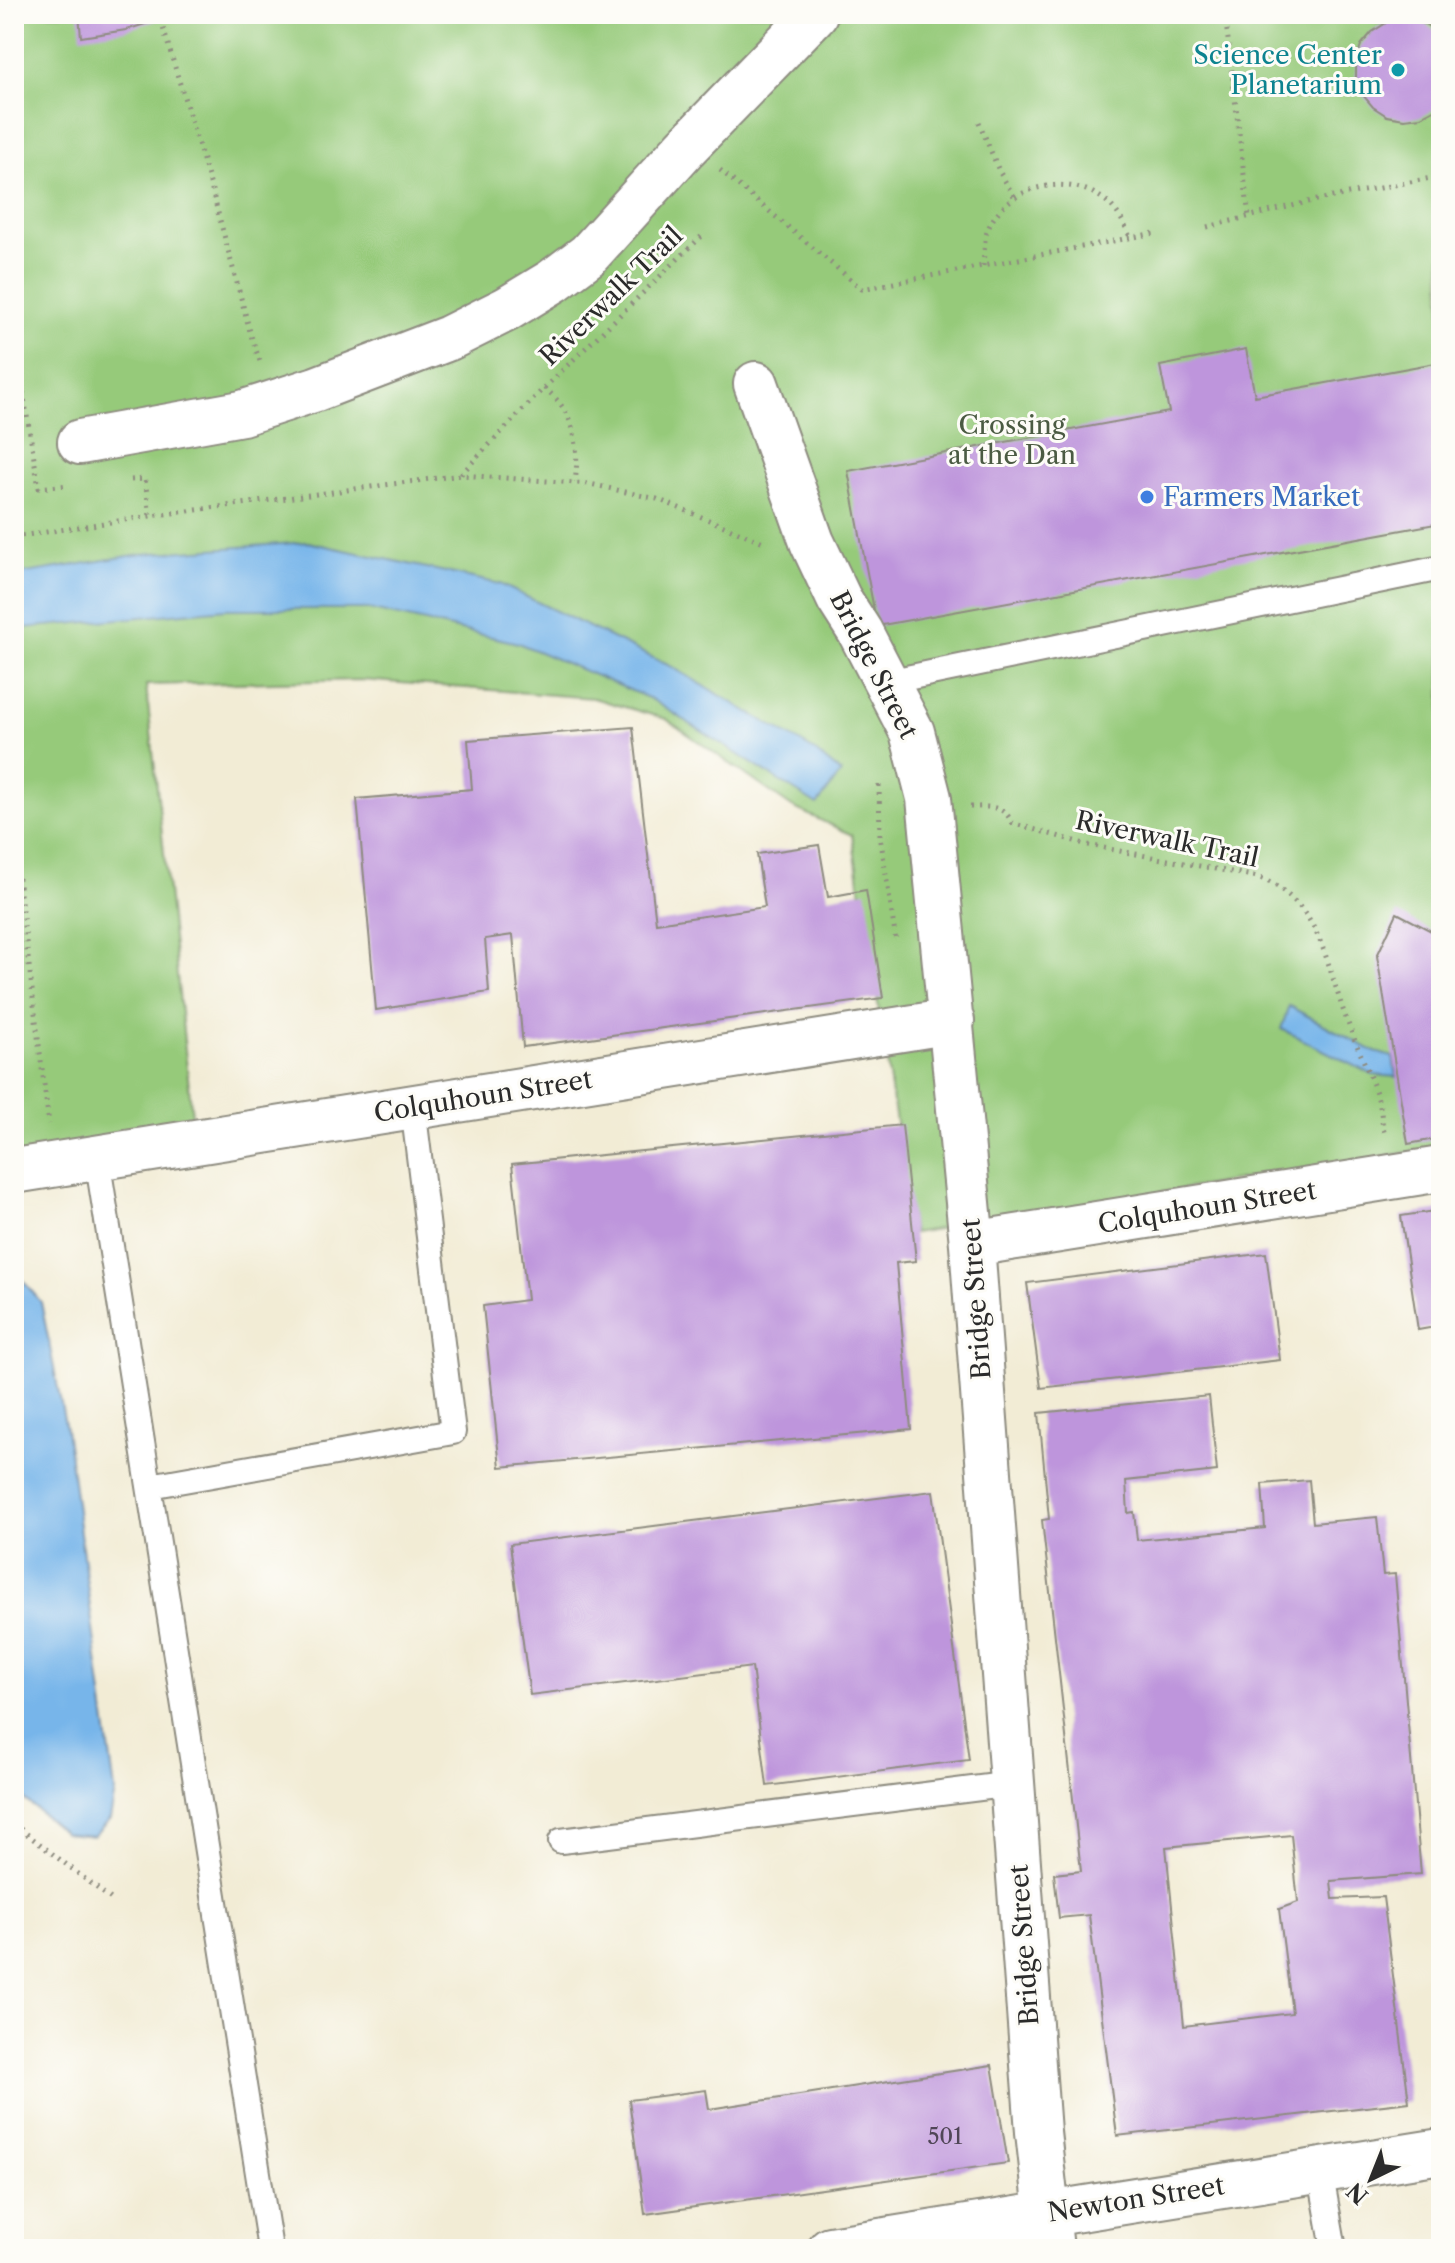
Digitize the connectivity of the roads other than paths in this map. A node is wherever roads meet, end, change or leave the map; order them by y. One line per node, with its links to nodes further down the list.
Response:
1 (815, 14): 3 (street)
2 (756, 384): 5 (street, Bridge Street)
3 (80, 442)
4 (1441, 568): 5 (lane)
5 (887, 682): 6 (street, Bridge Street)
6 (952, 1021): 7 (street, Colquhoun Street); 11 (street, Bridge Street)
7 (413, 1107): 8 (street, Colquhoun Street); 12 (lane)
8 (97, 1158): 9 (street, Colquhoun Street); 12 (lane)
9 (34, 1168)
10 (1441, 1169): 11 (street, Colquhoun Street)
11 (972, 1244): 13 (street, Bridge Street)
12 (150, 1486): 18 (lane)
13 (1012, 1784): 14 (lane); 17 (street, Bridge Street)
14 (561, 1841)
15 (1441, 2151): 16 (street, Newton Street)
16 (1320, 2170): 17 (street, Newton Street); 20 (lane)
17 (1049, 2231): 19 (street, Newton Street)
18 (270, 2249)
19 (830, 2249)
20 (1334, 2249)

